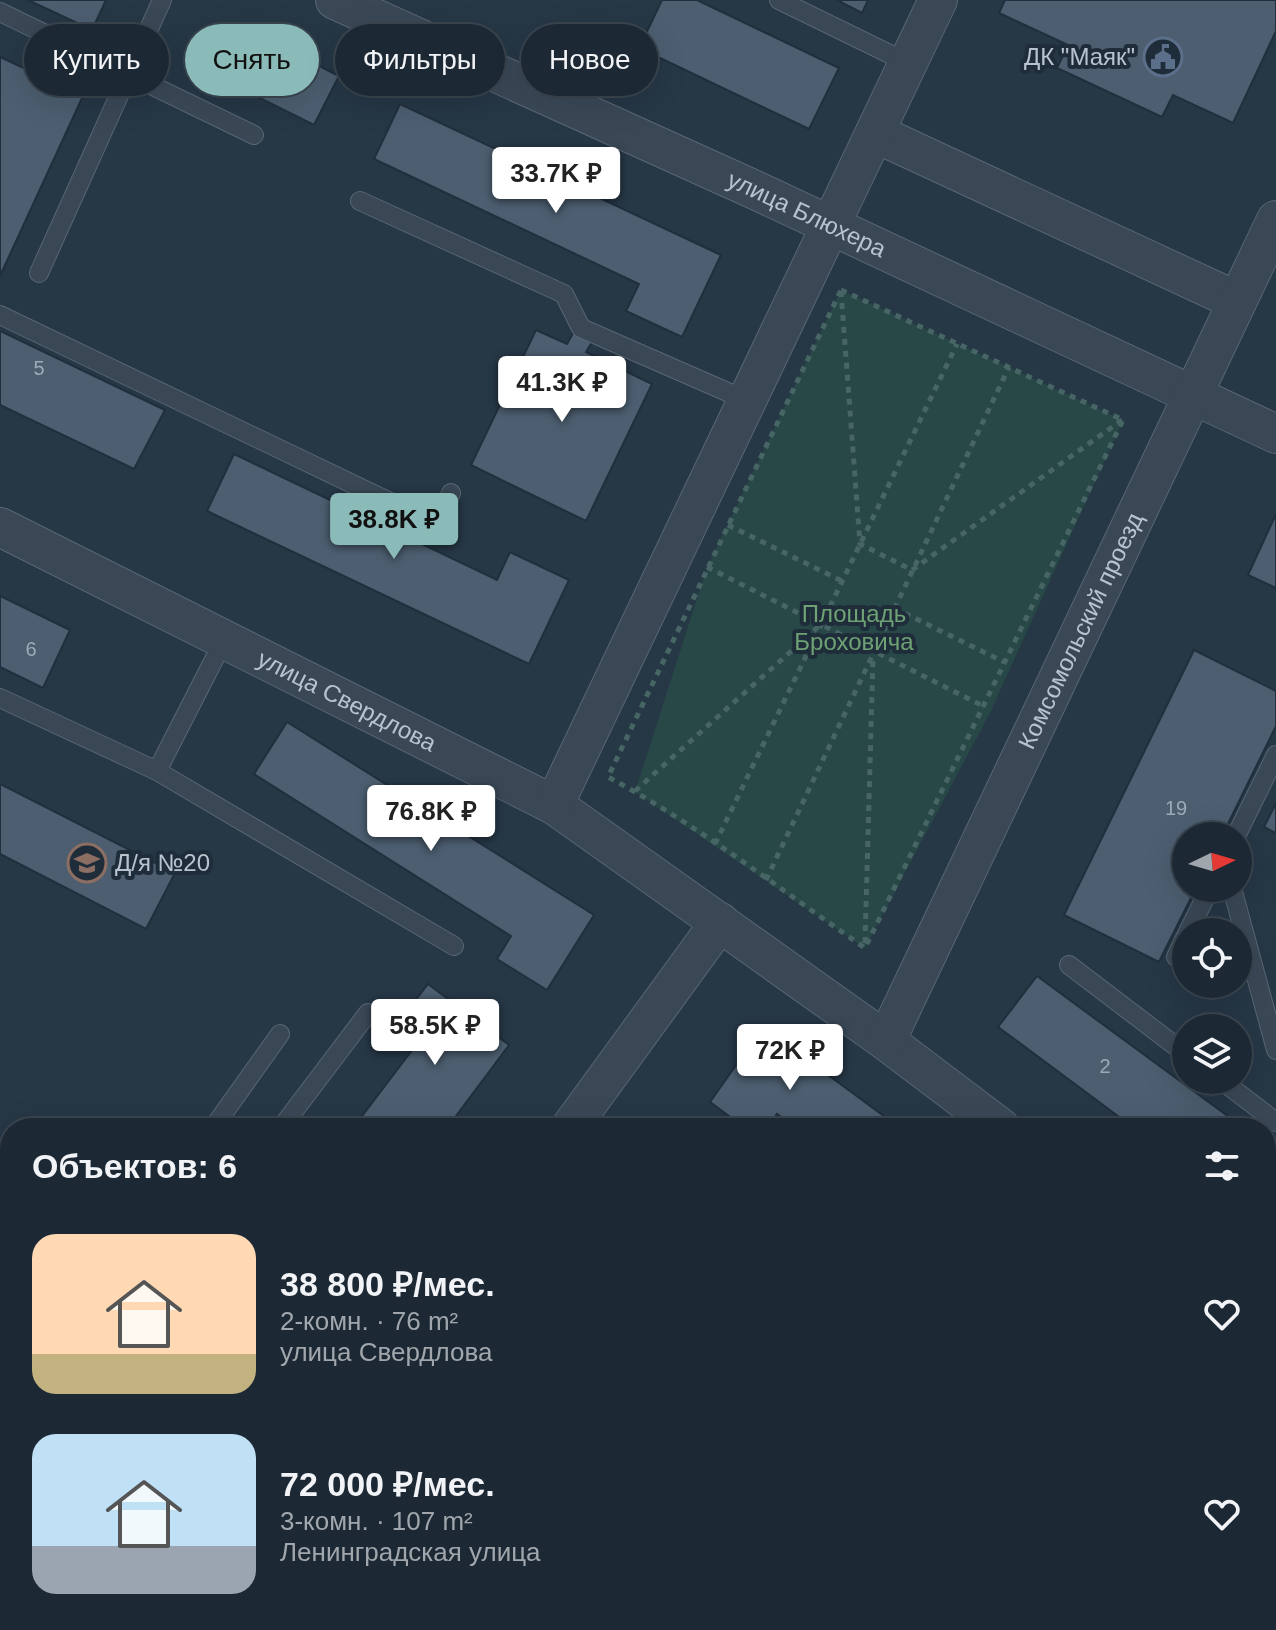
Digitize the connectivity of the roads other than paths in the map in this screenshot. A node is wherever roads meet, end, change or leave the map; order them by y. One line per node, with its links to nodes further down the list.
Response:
1 (162, 0): 7 (lane)
2 (335, 0): 14 (street, улица Блюхера)
3 (779, 0): 8 (lane)
4 (938, 0): 8 (street)
5 (0, 12): 6 (lane)
6 (26, 24)
7 (151, 24)
8 (908, 63): 11 (street)
9 (169, 92): 12 (lane)
10 (120, 96): 16 (lane)
11 (875, 133): 14 (street); 17 (street)
12 (254, 135)
13 (360, 201): 20 (lane)
14 (831, 225): 19 (street, улица Блюхера); 20 (street)
15 (1273, 233): 17 (street, Комсомольский проезд)
16 (39, 273)
17 (1237, 301): 19 (street, Комсомольский проезд)
18 (0, 315): 22 (lane)
19 (1193, 395): 21 (street, улица Блюхера); 36 (street, Комсомольский проезд)
20 (748, 401): 28 (street)
21 (1276, 434)
22 (451, 493)
23 (0, 527): 24 (street, улица Свердлова)
24 (224, 640): 27 (lane); 28 (street, улица Свердлова)
25 (0, 698): 27 (lane)
26 (1276, 755): 29 (lane)
27 (157, 771): 32 (lane)
28 (554, 805): 31 (street, улица Свердлова)
29 (1243, 822)
30 (1236, 902): 38 (lane)
31 (720, 922): 36 (street, улица Свердлова); 42 (street)
32 (454, 946)
33 (1069, 965): 37 (lane)
34 (368, 1013): 41 (lane)
35 (280, 1034): 40 (lane)
36 (886, 1041): 43 (street, улица Свердлова)
37 (1172, 1043)
38 (1276, 1050)
39 (1239, 1094): 44 (lane)
40 (220, 1118)
41 (289, 1118)
42 (577, 1118)
43 (988, 1118)
44 (1271, 1118)

